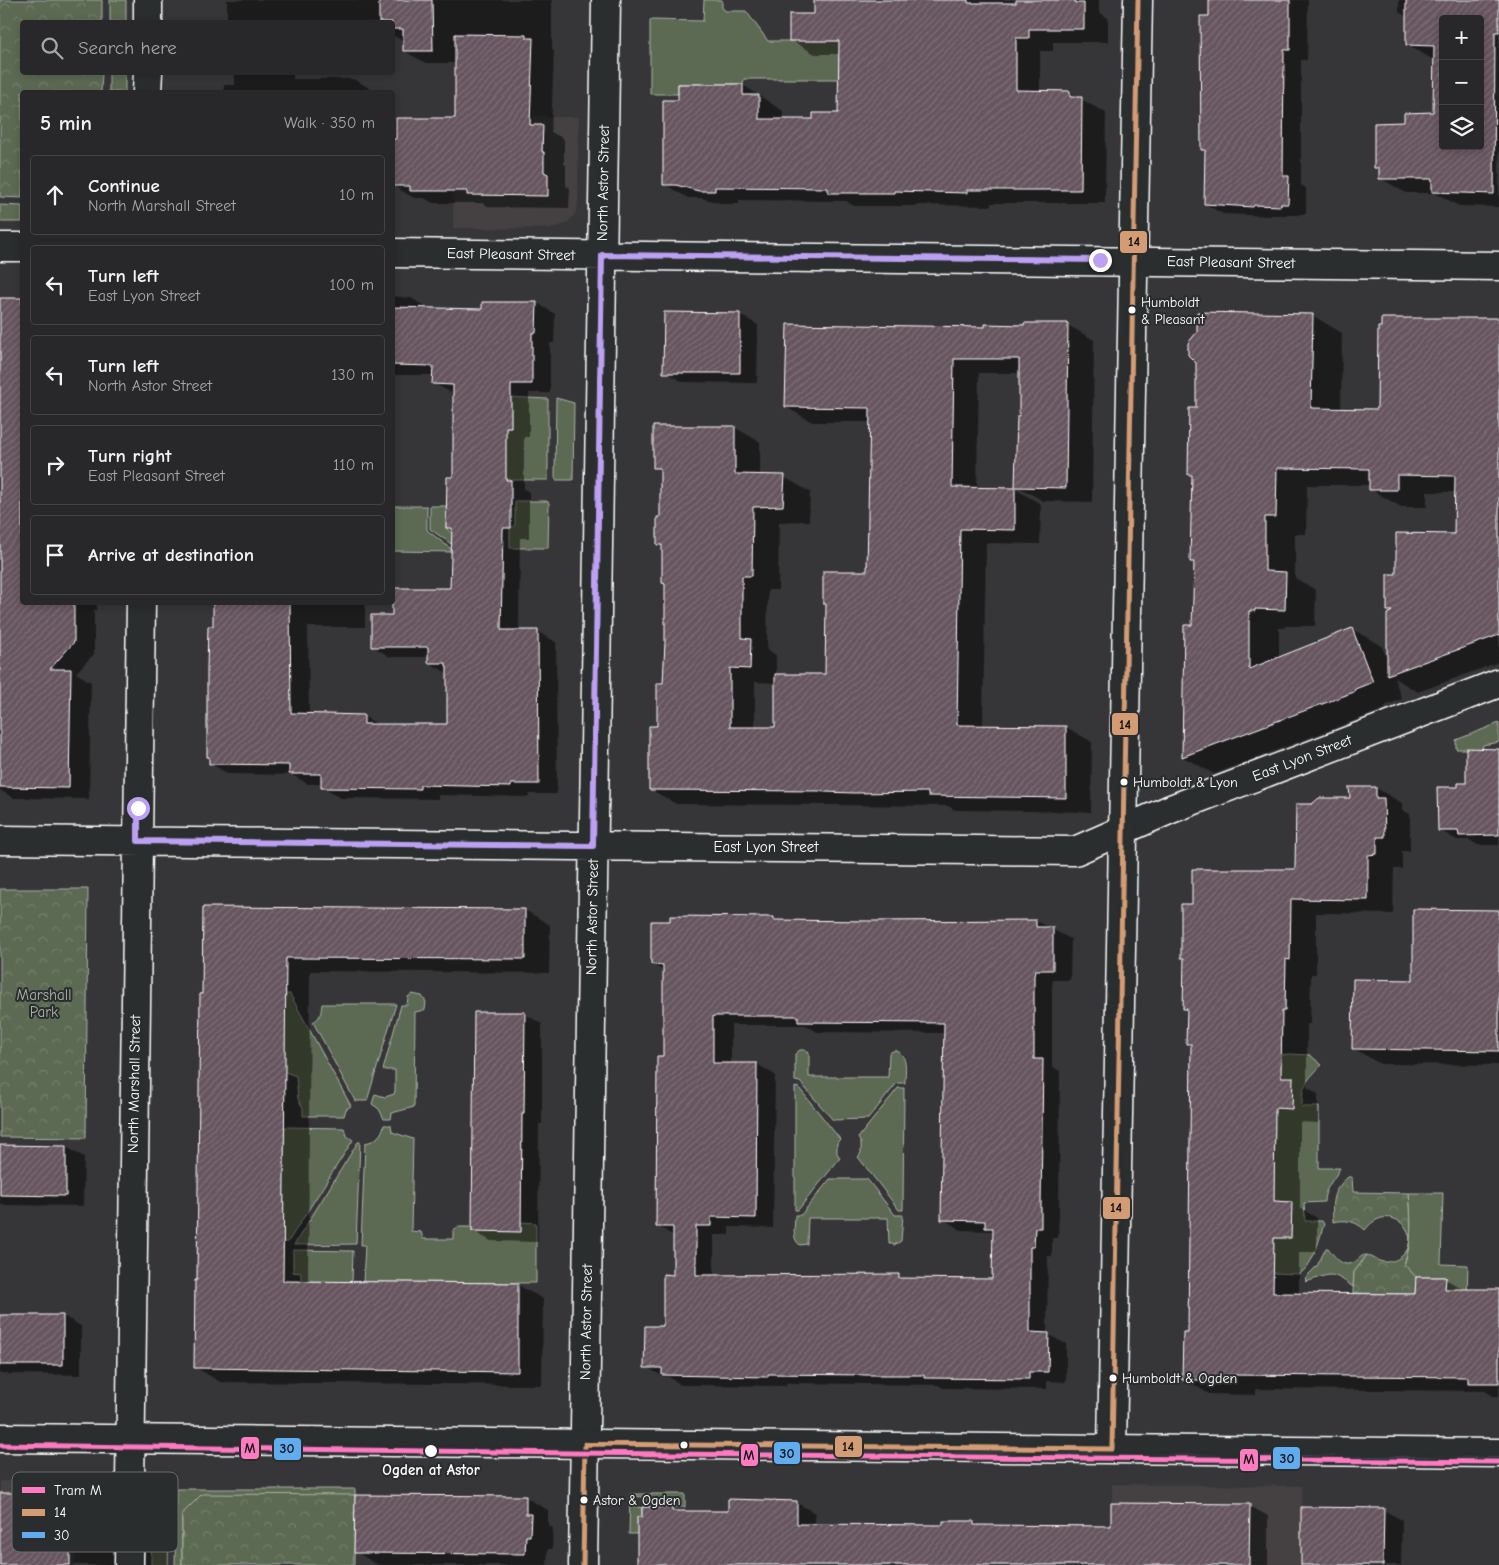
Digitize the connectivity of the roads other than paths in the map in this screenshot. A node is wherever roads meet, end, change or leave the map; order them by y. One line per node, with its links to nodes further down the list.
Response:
1 (148, 0): 4 (street)
2 (606, 0): 10 (street, North Astor Street)
3 (1138, 0): 11 (street)
4 (148, 20)
5 (148, 75): 6 (street)
6 (147, 90)
7 (0, 247): 8 (street)
8 (20, 247)
9 (395, 252): 10 (street, East Pleasant Street)
10 (602, 255): 11 (street, East Pleasant Street); 18 (street, North Astor Street)
11 (1133, 261): 12 (street, East Pleasant Street); 15 (street)
12 (1499, 266)
13 (141, 605): 17 (street, North Marshall Street)
14 (1499, 683): 15 (street, East Lyon Street)
15 (1124, 829): 18 (street, East Lyon Street); 22 (street)
16 (0, 840): 17 (street, East Lyon Street)
17 (138, 841): 18 (street, East Lyon Street); 20 (street, North Marshall Street)
18 (593, 846): 21 (street, North Astor Street)
19 (0, 1438): 20 (street)
20 (130, 1439): 21 (street); 24 (street, North Marshall Street)
21 (585, 1444): 22 (street); 27 (street, North Astor Street)
22 (1112, 1449): 23 (street)
23 (1499, 1453)
24 (130, 1472)
25 (129, 1552): 26 (street, North Marshall Street)
26 (129, 1565)
27 (583, 1565)

